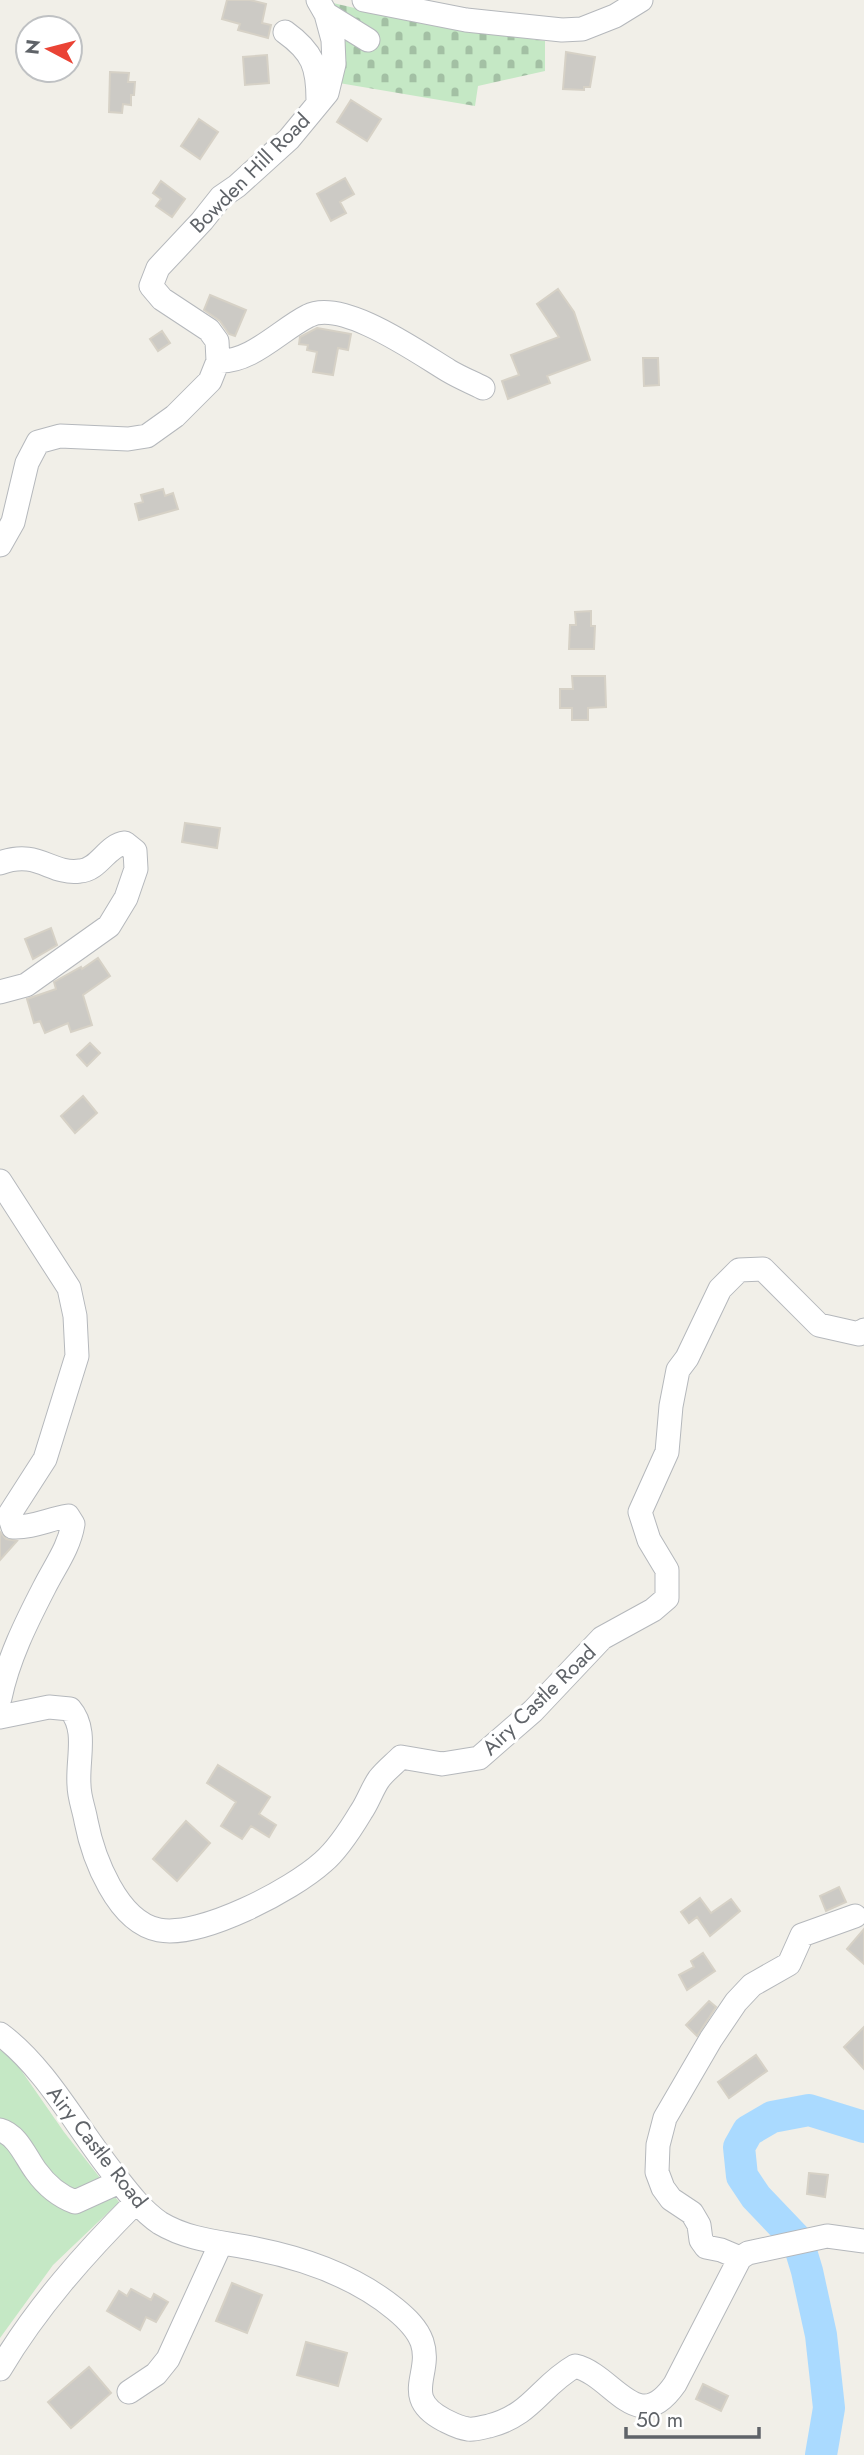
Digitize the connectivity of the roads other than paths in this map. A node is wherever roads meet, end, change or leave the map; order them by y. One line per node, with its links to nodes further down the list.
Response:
1 (364, 0): 2 (street)
2 (641, 0)
3 (322, 7): 5 (street); 6 (street, Bowden Hill Road)
4 (285, 32): 6 (street)
5 (368, 40)
6 (318, 103): 7 (street, Bowden Hill Road)
7 (218, 361): 8 (street); 9 (street)
8 (483, 388)
9 (0, 545)
10 (0, 863): 11 (street)
11 (0, 992)
12 (0, 1181): 14 (street)
13 (864, 1330): 15 (street, Airy Castle Road)
14 (0, 1698)
15 (0, 1717)
16 (855, 1916): 23 (street)
17 (0, 2034): 19 (street, Airy Castle Road)
18 (0, 2130): 19 (street)
19 (119, 2182): 20 (street, Airy Castle Road)
20 (136, 2202): 22 (street, Airy Castle Road); 24 (street)
21 (864, 2241): 23 (street)
22 (221, 2243): 23 (street, Airy Castle Road); 25 (street)
23 (744, 2256)
24 (0, 2369)
25 (129, 2392)

